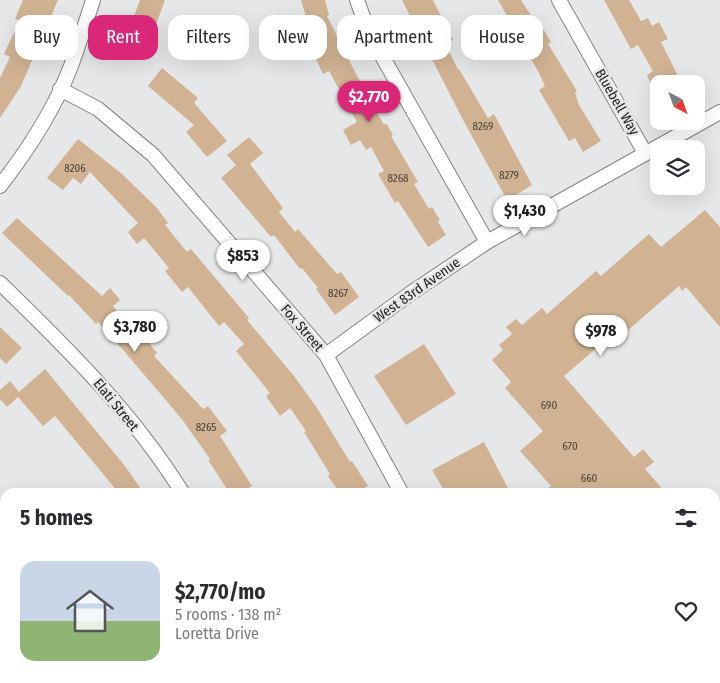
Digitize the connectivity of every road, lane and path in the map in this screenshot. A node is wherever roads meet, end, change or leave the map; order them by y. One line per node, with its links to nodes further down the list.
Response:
1 (93, 0): 4 (street)
2 (357, 0): 8 (street)
3 (559, 0): 6 (street, Bluebell Way)
4 (60, 90): 7 (street); 10 (street, Fox Street)
5 (720, 112): 6 (street, West 83rd Avenue)
6 (645, 153): 8 (street, West 83rd Avenue)
7 (0, 186)
8 (487, 242): 10 (street, West 83rd Avenue)
9 (0, 283): 11 (street, Elati Street)
10 (326, 355): 12 (street, Fox Street)
11 (179, 488)
12 (399, 488)

